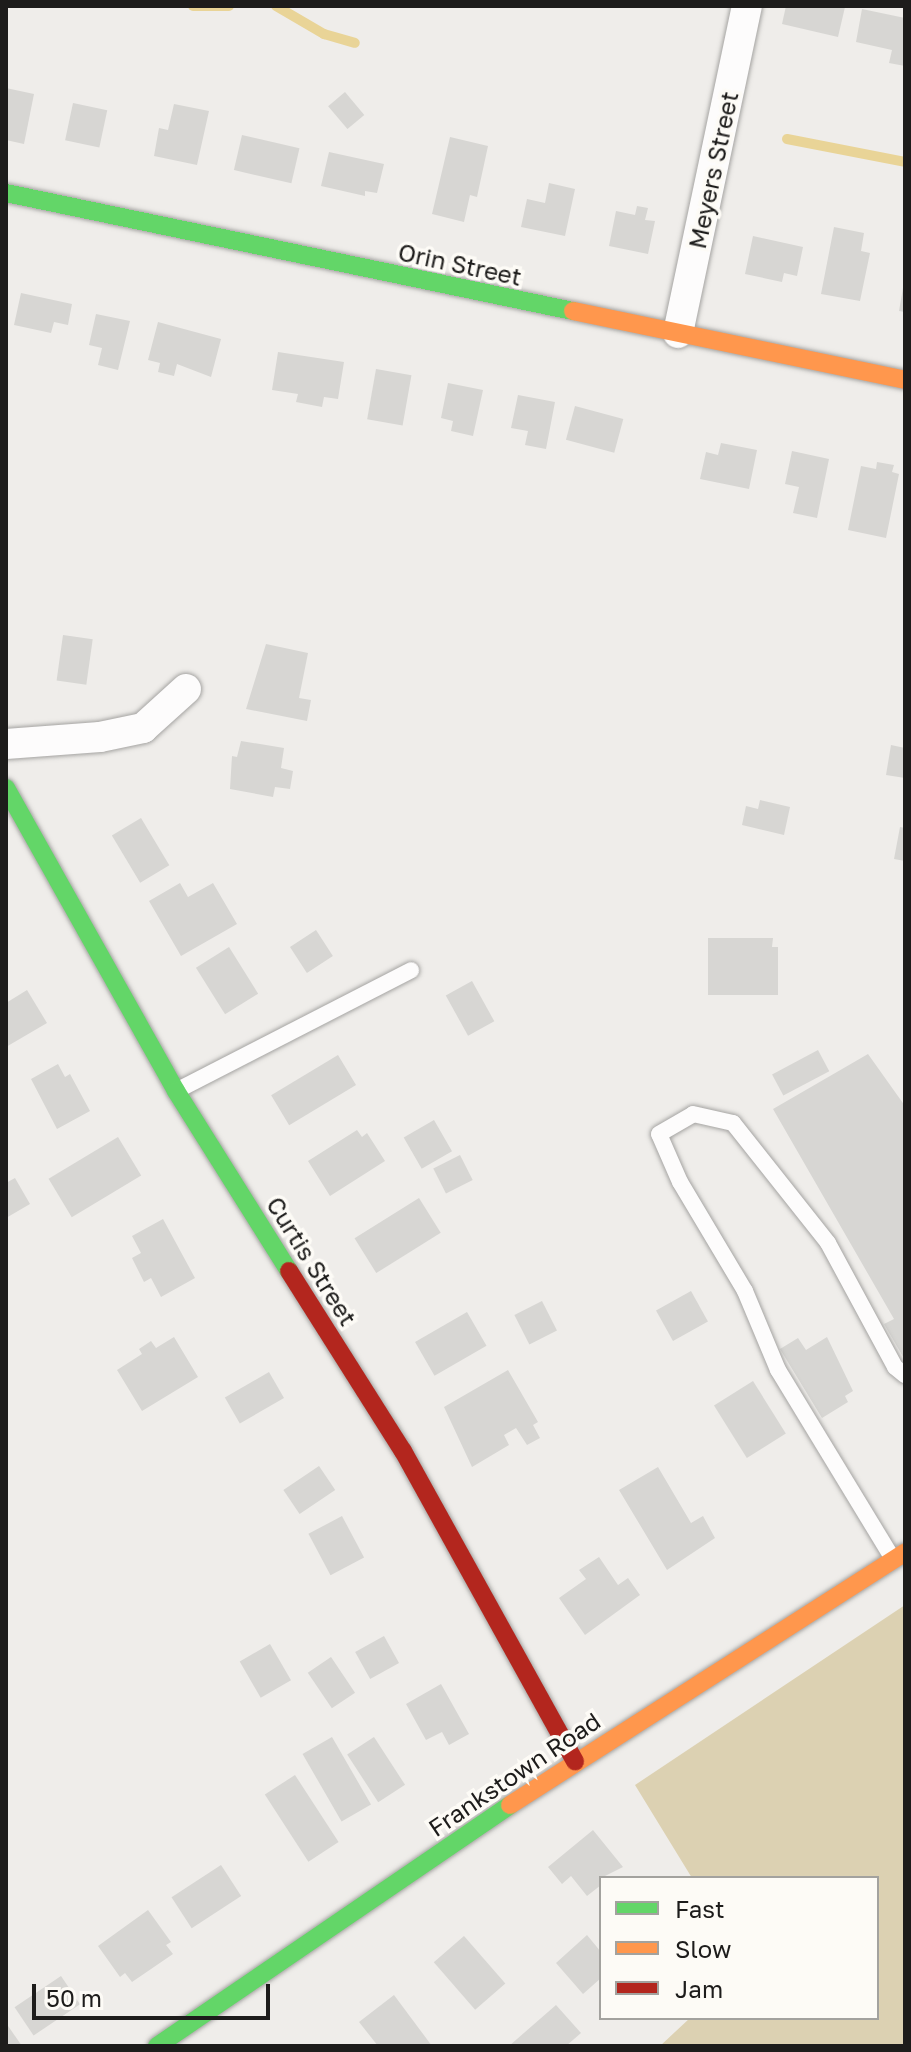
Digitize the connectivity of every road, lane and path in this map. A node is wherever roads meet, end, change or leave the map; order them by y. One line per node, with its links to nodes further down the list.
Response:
1 (747, 6): 3 (street, Meyers Street)
2 (6, 193): 3 (street, Orin Street)
3 (678, 333): 4 (street, Orin Street)
4 (905, 380)
5 (186, 689): 6 (street)
6 (6, 744)
7 (6, 788): 9 (street, Curtis Street)
8 (411, 970): 9 (lane)
9 (176, 1091): 12 (street, Curtis Street)
10 (905, 1375): 11 (lane)
11 (899, 1556): 12 (street, Frankstown Road)
12 (575, 1761): 13 (street, Frankstown Road)
13 (157, 2046)

